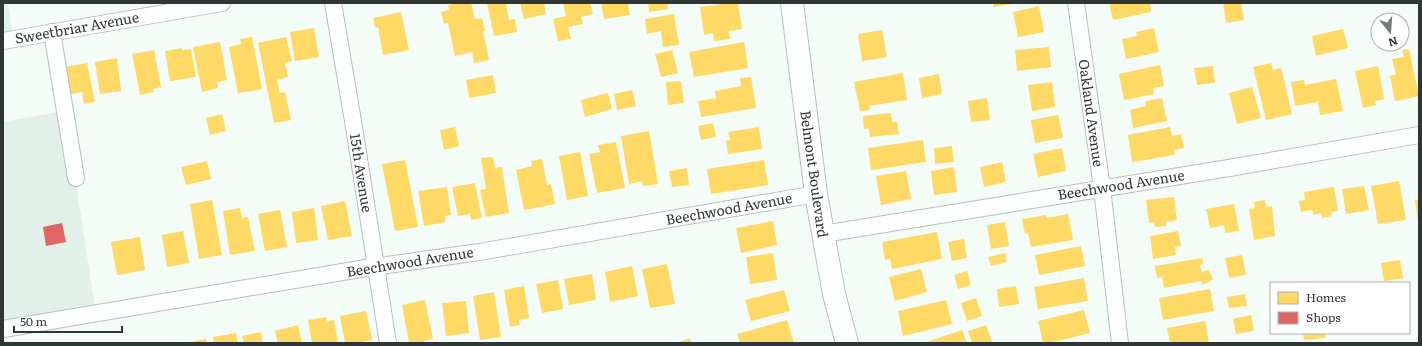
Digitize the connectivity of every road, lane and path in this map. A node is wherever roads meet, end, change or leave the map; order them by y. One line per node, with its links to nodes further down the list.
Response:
1 (222, 3): 5 (street, Sweetbriar Avenue)
2 (333, 3): 12 (street, 15th Avenue)
3 (792, 3): 10 (street, Belmont Boulevard)
4 (1076, 3): 9 (street, Oakland Avenue)
5 (52, 32): 6 (street, Sweetbriar Avenue); 8 (street)
6 (3, 41)
7 (1419, 135): 9 (street, Beechwood Avenue)
8 (76, 178)
9 (1102, 188): 11 (street, Beechwood Avenue); 16 (street, Oakland Avenue)
10 (816, 194): 11 (street, Belmont Boulevard); 12 (street, Beechwood Avenue)
11 (823, 234): 15 (street, Belmont Boulevard)
12 (376, 266): 13 (street, Beechwood Avenue); 14 (street, 15th Avenue)
13 (3, 329)
14 (388, 343)
15 (847, 343)
16 (1120, 343)

